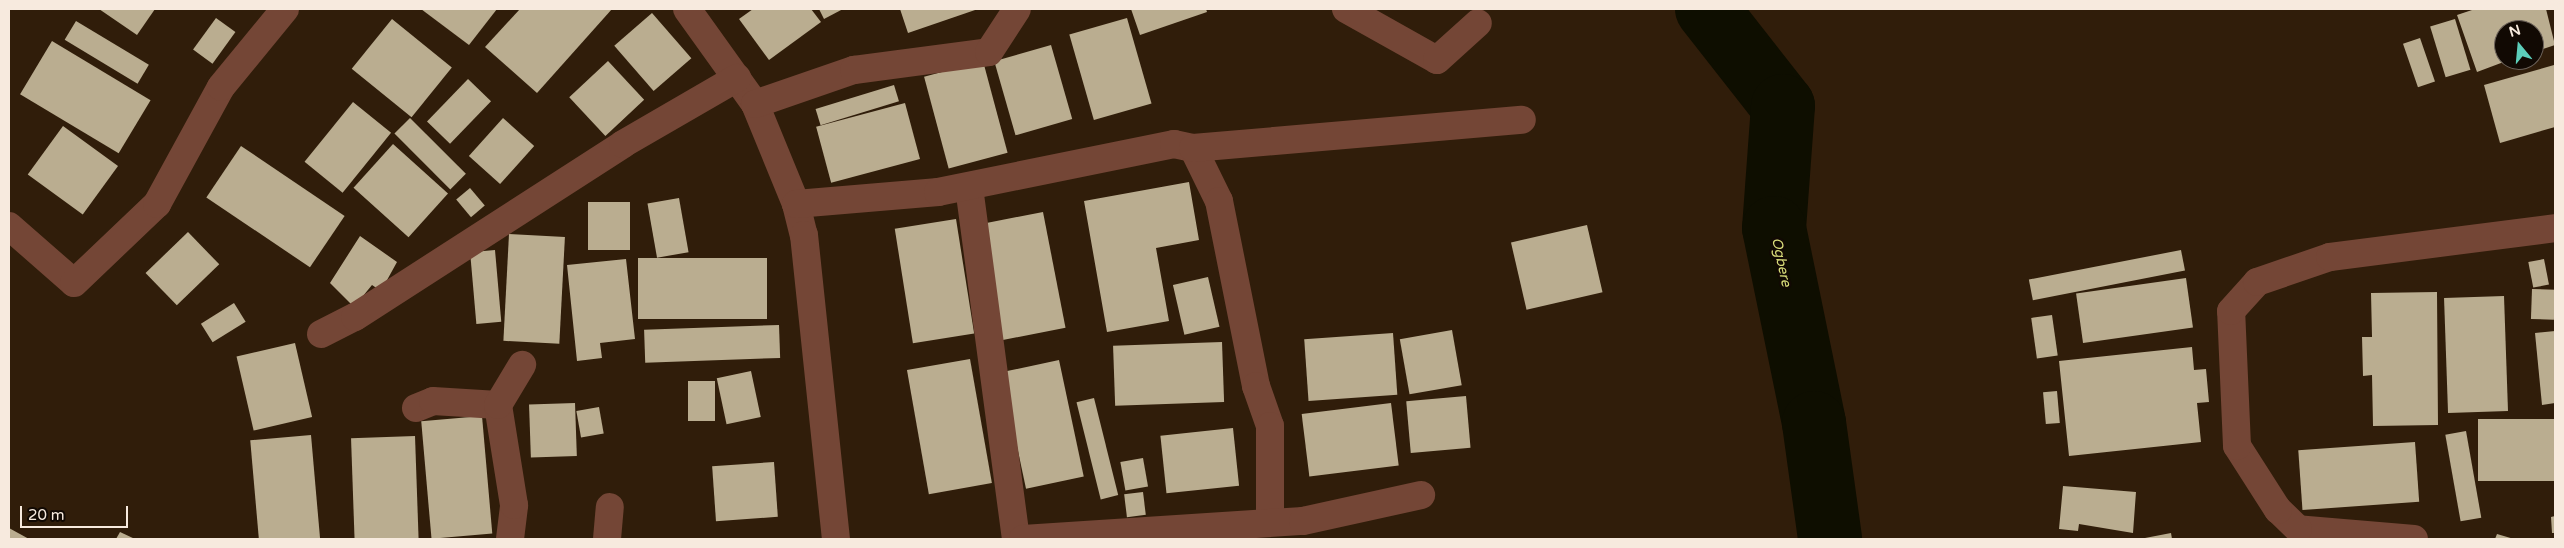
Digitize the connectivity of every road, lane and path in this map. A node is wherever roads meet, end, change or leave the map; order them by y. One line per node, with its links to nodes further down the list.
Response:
1 (285, 9): 12 (street)
2 (687, 9): 6 (street)
3 (1346, 9): 5 (street)
4 (1014, 10): 7 (street)
5 (1478, 23)
6 (736, 78): 7 (street); 14 (street)
7 (755, 104): 11 (street)
8 (1522, 120): 9 (street)
9 (1193, 148): 10 (street); 20 (street)
10 (969, 187): 11 (street); 24 (street)
11 (796, 204): 23 (street)
12 (9, 226)
13 (2555, 228): 26 (street)
14 (321, 334)
15 (522, 365): 16 (street)
16 (498, 405): 17 (street); 21 (street)
17 (416, 408)
18 (1421, 495): 20 (street)
19 (610, 507): 22 (street)
20 (1270, 520): 25 (street)
21 (510, 539)
22 (606, 539)
23 (836, 539)
24 (1016, 539)
25 (1023, 539)
26 (2414, 539)

